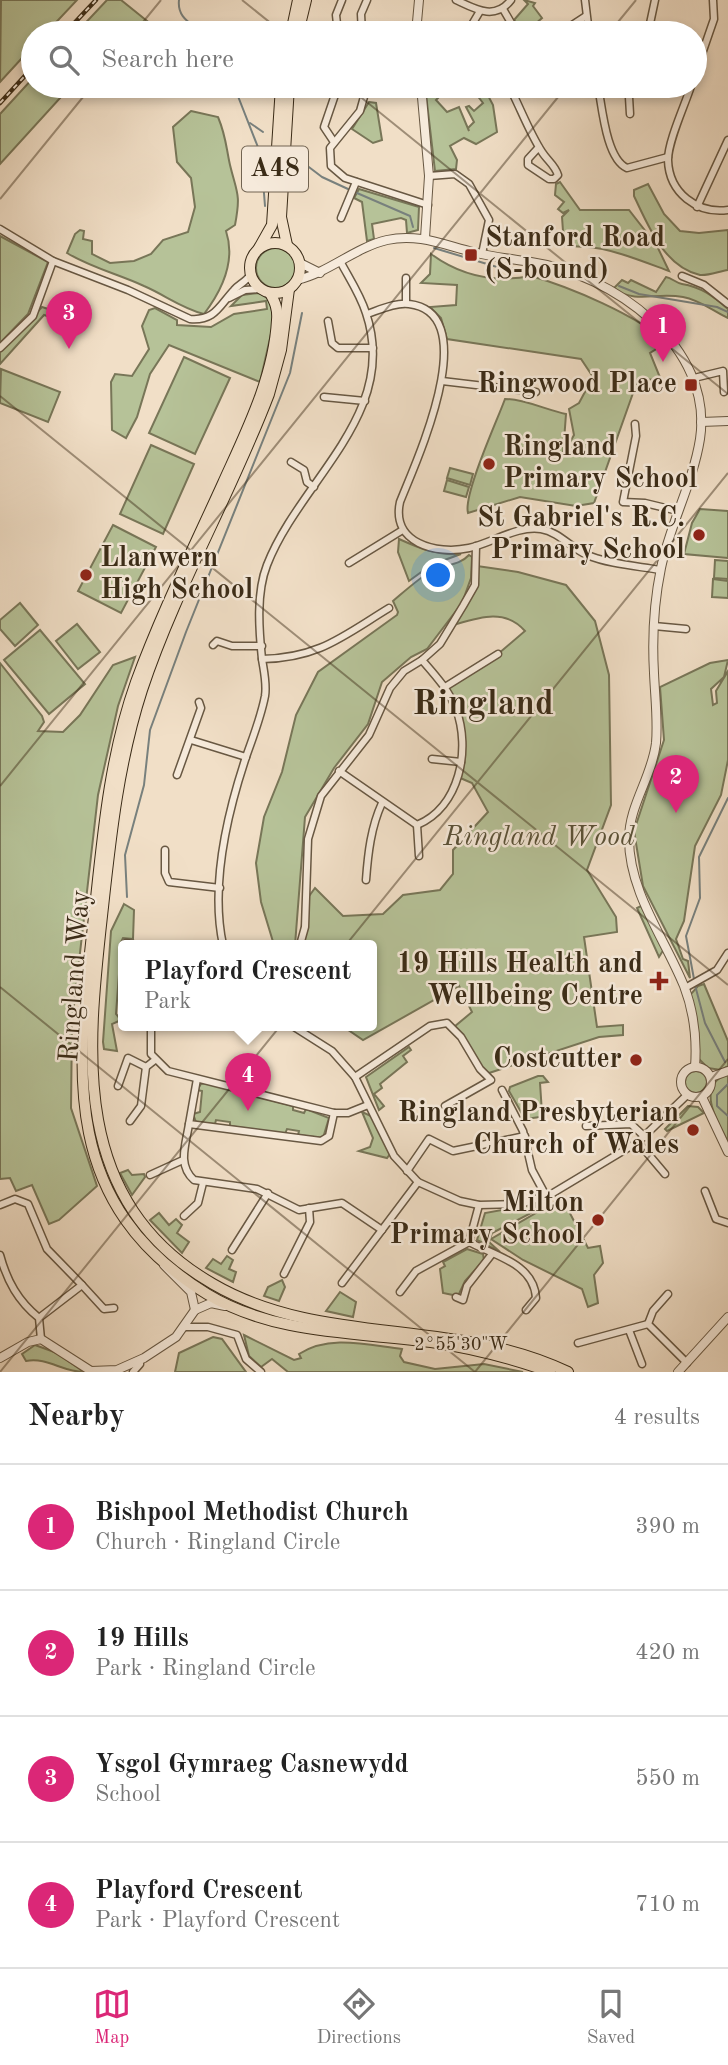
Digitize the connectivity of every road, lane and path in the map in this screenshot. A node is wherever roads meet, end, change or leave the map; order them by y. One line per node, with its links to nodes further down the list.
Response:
1 (298, 0): 14 (main road)
2 (306, 0): 15 (main road)
3 (342, 0): 16 (street)
4 (367, 0): 17 (street)
5 (419, 0): 18 (street)
6 (456, 0): 12 (street)
7 (511, 0): 11 (street)
8 (585, 0): 13 (street)
9 (655, 0): 23 (street)
10 (713, 0): 24 (street)
11 (503, 9): 12 (street); 20 (street)
12 (480, 11): 19 (street)
13 (586, 16): 21 (street); 22 (street)
14 (293, 21)
15 (301, 21)
16 (337, 21)
17 (361, 21)
18 (417, 21)
19 (474, 21)
20 (510, 21)
21 (578, 21)
22 (587, 21)
23 (651, 21)
24 (707, 39)
25 (280, 98): 48 (main road, A48)
26 (288, 98): 47 (main road, A48)
27 (334, 98): 36 (street)
28 (364, 98): 36 (street)
29 (422, 98): 39 (street)
30 (515, 98): 37 (street)
31 (601, 98): 38 (street)
32 (629, 98): 34 (street)
33 (687, 98): 38 (street)
34 (630, 114)
35 (728, 140): 42 (street)
36 (334, 142): 40 (street)
37 (539, 147): 37 (street)
38 (668, 158): 42 (street)
39 (429, 176): 41 (street); 49 (street)
40 (356, 182): 41 (street); 44 (street)
41 (428, 205): 46 (street)
42 (697, 207): 43 (street)
43 (728, 210)
44 (341, 218)
45 (0, 229): 50 (street)
46 (425, 238): 49 (street); 51 (street)
47 (287, 245): 48 (main road); 52 (main road, A48)
48 (259, 248): 54 (main road, A48)
49 (482, 254): 67 (street)
50 (52, 261): 60 (street); 65 (street)
51 (340, 261): 53 (street); 63 (street)
52 (300, 263): 53 (street); 57 (main road)
53 (320, 273): 57 (street)
54 (250, 275): 59 (main road, Ringland Way); 60 (street)
55 (682, 276): 62 (street)
56 (406, 278): 61 (street)
57 (297, 280): 58 (main road)
58 (289, 289): 59 (main road); 177 (main road, Ringland Way)
59 (265, 291): 60 (street); 148 (main road, Ringland Way)
60 (229, 298)
61 (406, 303): 63 (street); 68 (street)
62 (728, 304)
63 (367, 314): 66 (street)
64 (328, 321): 66 (street)
65 (0, 348)
66 (373, 348): 72 (street)
67 (694, 378): 70 (street); 74 (street)
68 (442, 381): 69 (street); 79 (street)
69 (536, 392)
70 (724, 393)
71 (324, 397): 72 (street)
72 (365, 401): 77 (street)
73 (728, 421): 74 (street)
74 (701, 422): 78 (street)
75 (635, 424): 78 (street)
76 (290, 462): 77 (street)
77 (314, 487): 87 (street)
78 (678, 512): 82 (street)
79 (401, 531): 80 (street); 81 (street)
80 (476, 546): 82 (street); 90 (street)
81 (349, 563)
82 (660, 570): 84 (street)
83 (390, 608): 89 (street)
84 (654, 626): 85 (street); 108 (street)
85 (686, 629)
86 (213, 645): 87 (street)
87 (261, 646): 89 (street)
88 (498, 654): 91 (street)
89 (262, 659): 94 (street)
90 (422, 660): 91 (street); 97 (street)
91 (445, 688): 96 (street)
92 (199, 702): 93 (street)
93 (191, 740): 94 (street); 98 (street)
94 (246, 757): 104 (street)
95 (432, 759): 96 (street)
96 (461, 762): 100 (street)
97 (339, 771): 99 (street); 106 (street)
98 (177, 775)
99 (383, 803): 100 (street); 103 (street)
100 (417, 825): 102 (street)
101 (165, 850): 104 (street)
102 (419, 856)
103 (366, 880)
104 (220, 888): 105 (street)
105 (222, 940)
106 (301, 940)
107 (728, 953): 108 (street)
108 (685, 988): 113 (street)
109 (151, 1031): 111 (street)
110 (300, 1031): 115 (street)
111 (155, 1060): 112 (street); 117 (street)
112 (146, 1067): 118 (street); 125 (street)
113 (695, 1067): 116 (street); 120 (street)
114 (728, 1071): 116 (street)
115 (355, 1077): 122 (street); 123 (street)
116 (711, 1077): 121 (street)
117 (197, 1079): 124 (street); 126 (street)
118 (118, 1086)
119 (502, 1090): 128 (street)
120 (687, 1095): 121 (street); 129 (street)
121 (702, 1097): 131 (street)
122 (368, 1105): 124 (street); 133 (street)
123 (445, 1106)
124 (334, 1113): 126 (street)
125 (130, 1121)
126 (189, 1124): 132 (street)
127 (586, 1126): 129 (street)
128 (525, 1136): 133 (street); 140 (street)
129 (645, 1137): 130 (street)
130 (638, 1142): 134 (street); 140 (street)
131 (728, 1152)
132 (183, 1160): 135 (street); 137 (street)
133 (407, 1171): 136 (street)
134 (665, 1174)
135 (150, 1175)
136 (418, 1182): 142 (street); 146 (street)
137 (203, 1183): 139 (street); 144 (street)
138 (705, 1191): 145 (street)
139 (268, 1193): 143 (street); 149 (street)
140 (546, 1196): 142 (street)
141 (0, 1205): 154 (street)
142 (479, 1205): 147 (street)
143 (309, 1208): 146 (street); 152 (street)
144 (184, 1216)
145 (728, 1223)
146 (382, 1230): 153 (street)
147 (469, 1242): 150 (street); 155 (street)
148 (151, 1250): 159 (main road, Ringland Way); 160 (street)
149 (232, 1250)
150 (492, 1254): 157 (street); 161 (street)
151 (0, 1255): 163 (street)
152 (284, 1274)
153 (342, 1283)
154 (82, 1285): 158 (street); 163 (street)
155 (400, 1292)
156 (668, 1294): 164 (street)
157 (456, 1297)
158 (114, 1308)
159 (235, 1308): 160 (street); 176 (main road, Ringland Way)
160 (195, 1310): 165 (street)
161 (526, 1310)
162 (728, 1317): 172 (street)
163 (39, 1318): 167 (street)
164 (648, 1324): 166 (street); 172 (street)
165 (184, 1327): 173 (street); 175 (street)
166 (629, 1330): 168 (street); 171 (street)
167 (41, 1339): 169 (street); 173 (street)
168 (578, 1343)
169 (0, 1358)
170 (140, 1364): 174 (street)
171 (642, 1364)
172 (683, 1369)
173 (91, 1371)
174 (133, 1372)
175 (261, 1372)
176 (550, 1372)
177 (568, 1372)

